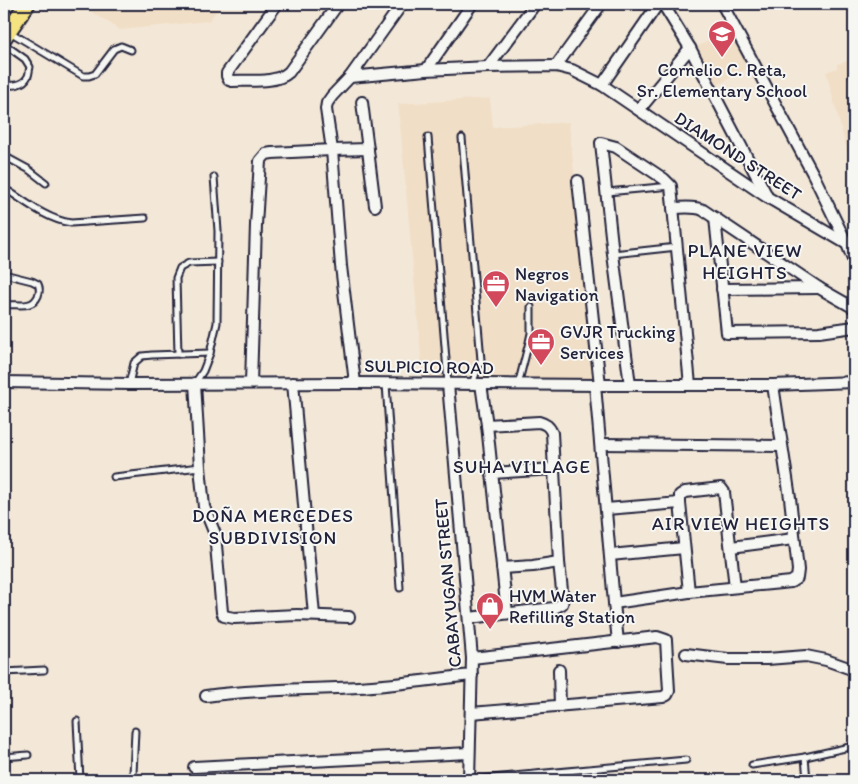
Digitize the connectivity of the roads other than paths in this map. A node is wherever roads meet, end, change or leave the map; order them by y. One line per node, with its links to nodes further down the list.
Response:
1 (27, 4): 11 (main road)
2 (277, 4): 3 (street)
3 (338, 4)
4 (402, 4): 17 (street)
5 (472, 4): 16 (street)
6 (535, 4): 15 (street)
7 (601, 4): 14 (street)
8 (658, 4): 19 (street)
9 (663, 4): 12 (street)
10 (722, 4): 38 (street)
11 (5, 37): 13 (lane); 18 (lane)
12 (690, 48): 21 (street); 33 (street)
13 (131, 50)
14 (556, 66): 15 (street, DIAMOND STREET); 19 (street, DIAMOND STREET)
15 (488, 67): 16 (street, DIAMOND STREET)
16 (426, 70): 17 (street, DIAMOND STREET)
17 (350, 77): 25 (street)
18 (4, 84)
19 (602, 85): 21 (street, DIAMOND STREET)
20 (362, 102): 24 (street)
21 (639, 110): 33 (street, DIAMOND STREET)
22 (428, 137): 60 (lane)
23 (462, 138): 61 (lane)
24 (368, 149): 25 (street); 34 (street)
25 (332, 150): 55 (street); 57 (street)
26 (4, 156): 29 (lane)
27 (214, 177): 41 (lane)
28 (578, 181): 63 (street)
29 (46, 182)
30 (671, 186): 32 (lane); 32 (street); 35 (street)
31 (4, 188): 36 (lane)
32 (607, 192): 40 (street)
33 (767, 197): 38 (street, DIAMOND STREET)
34 (375, 206)
35 (673, 208): 37 (street); 39 (street)
36 (145, 218)
37 (715, 218): 44 (street); 45 (street)
38 (847, 244): 42 (street)
39 (677, 247): 40 (lane); 65 (street)
40 (613, 254): 64 (street)
41 (218, 262): 50 (lane); 51 (lane)
42 (854, 262)
43 (4, 274): 46 (lane)
44 (819, 288): 45 (street); 48 (street)
45 (722, 289): 49 (street)
46 (4, 305)
47 (531, 307): 62 (lane)
48 (854, 308)
49 (854, 327)
50 (210, 353): 51 (lane); 54 (lane)
51 (178, 354): 59 (lane)
52 (4, 382): 59 (street, SULPICIO ROAD)
53 (854, 382): 66 (street, SULPICIO ROAD)
54 (195, 383): 55 (street, SULPICIO ROAD); 59 (street, SULPICIO ROAD); 70 (street)
55 (251, 383): 56 (street, SULPICIO ROAD)
56 (293, 383): 57 (street, SULPICIO ROAD); 87 (street)
57 (355, 383): 58 (street, SULPICIO ROAD)
58 (386, 383): 60 (street, SULPICIO ROAD); 83 (lane)
59 (129, 384)
60 (448, 384): 61 (street, SULPICIO ROAD); 89 (street, CABAYUGAN STREET)
61 (476, 384): 62 (street, SULPICIO ROAD); 67 (street)
62 (518, 385): 63 (street, SULPICIO ROAD)
63 (598, 385): 64 (street, SULPICIO ROAD); 68 (street)
64 (630, 385): 65 (street, SULPICIO ROAD)
65 (690, 385): 66 (street, SULPICIO ROAD)
66 (773, 385): 69 (street)
67 (487, 426): 71 (street); 72 (street)
68 (601, 444): 69 (street); 75 (street)
69 (782, 446): 76 (street)
70 (200, 467): 73 (lane); 87 (street)
71 (554, 469): 72 (street); 80 (street)
72 (492, 473): 81 (street)
73 (114, 477)
74 (680, 503): 75 (street); 77 (street); 78 (street)
75 (606, 509): 79 (street)
76 (794, 539): 77 (street); 82 (street)
77 (731, 547): 82 (street)
78 (684, 548): 79 (street); 84 (street)
79 (610, 555): 85 (street)
80 (559, 562): 81 (street); 86 (street)
81 (502, 568): 86 (street)
82 (735, 587): 84 (street)
83 (400, 588)
84 (689, 592): 85 (street)
85 (614, 603): 90 (street)
86 (507, 613): 89 (street)
87 (314, 615): 88 (street)
88 (349, 617)
89 (469, 618): 92 (street, CABAYUGAN STREET)
90 (618, 642): 92 (street); 99 (street)
91 (686, 654): 95 (street)
92 (472, 658): 97 (street, CABAYUGAN STREET)
93 (44, 670): 96 (lane)
94 (559, 670): 99 (street)
95 (854, 670)
96 (4, 672)
97 (472, 675): 98 (street); 100 (street, CABAYUGAN STREET)
98 (206, 696)
99 (560, 706): 100 (street)
100 (471, 713): 104 (street, CABAYUGAN STREET)
101 (77, 721): 111 (lane)
102 (135, 731): 112 (lane)
103 (854, 746): 107 (lane)
104 (469, 753): 110 (street); 113 (street, CABAYUGAN STREET)
105 (28, 755): 106 (lane)
106 (4, 757)
107 (805, 758): 109 (lane); 114 (lane)
108 (686, 760): 113 (lane)
109 (752, 765)
110 (194, 767)
111 (80, 780)
112 (129, 780)
113 (469, 780)
114 (807, 780)

